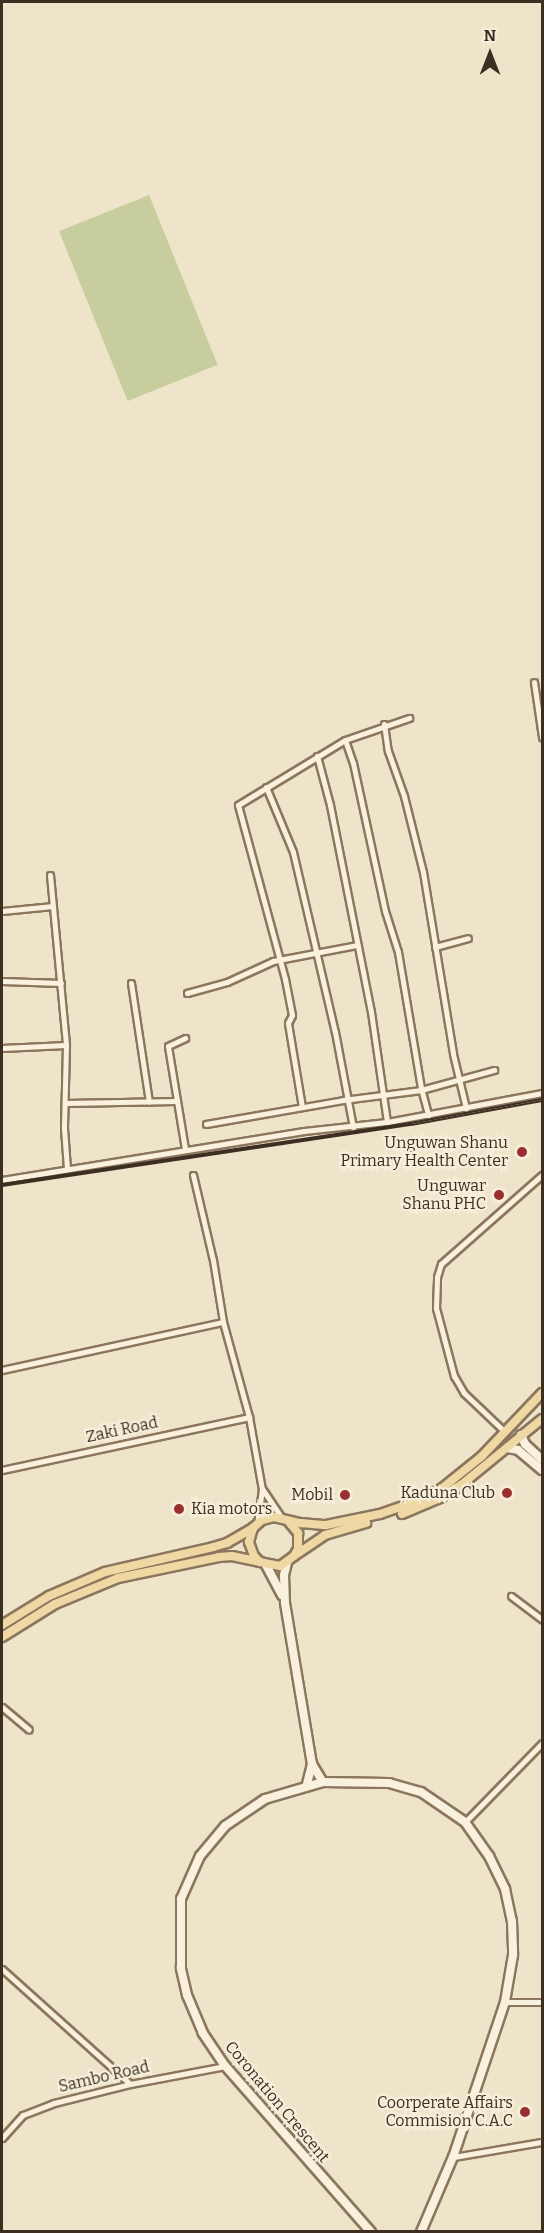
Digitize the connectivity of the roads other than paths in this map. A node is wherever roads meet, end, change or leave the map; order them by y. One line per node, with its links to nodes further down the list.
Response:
1 (534, 682): 4 (street)
2 (409, 717): 3 (street)
3 (384, 724): 5 (street); 13 (street)
4 (543, 737)
5 (345, 740): 6 (street); 25 (street)
6 (317, 756): 7 (street); 12 (street)
7 (266, 787): 14 (street); 15 (street)
8 (50, 875): 9 (street)
9 (53, 906): 10 (street); 17 (street)
10 (2, 911)
11 (468, 938): 13 (street)
12 (357, 945): 14 (street); 27 (street)
13 (435, 947): 24 (street)
14 (316, 951): 15 (street); 28 (street)
15 (281, 959): 19 (street); 32 (street)
16 (2, 981): 17 (street)
17 (61, 983): 21 (street)
18 (131, 983): 31 (street)
19 (187, 993)
20 (185, 1038): 29 (street)
21 (66, 1045): 22 (street); 30 (street)
22 (2, 1048)
23 (494, 1070): 24 (street)
24 (458, 1080): 25 (street); 33 (street)
25 (421, 1090): 27 (street); 34 (street)
26 (543, 1093): 33 (street)
27 (383, 1095): 28 (street); 35 (street)
28 (349, 1099): 32 (street); 37 (street)
29 (176, 1101): 31 (street); 38 (street)
30 (65, 1102): 31 (street); 39 (street)
31 (149, 1102)
32 (302, 1107): 36 (street)
33 (466, 1108): 34 (street)
34 (428, 1115): 35 (street)
35 (387, 1122): 37 (street)
36 (206, 1124)
37 (353, 1127): 38 (street)
38 (185, 1149): 39 (street)
39 (67, 1169): 43 (street)
40 (2, 1171): 43 (street)
41 (193, 1175): 44 (street)
42 (543, 1175): 49 (street)
43 (5, 1180)
44 (223, 1322): 45 (street); 47 (street)
45 (2, 1370)
46 (543, 1393): 49 (main road)
47 (249, 1417): 53 (street, Zaki Road); 55 (street)
48 (543, 1419): 50 (main road)
49 (505, 1432): 56 (main road)
50 (521, 1435): 51 (main road); 52 (main road)
51 (507, 1448): 54 (main road); 58 (main road)
52 (543, 1460)
53 (2, 1470)
54 (543, 1470)
55 (262, 1489): 56 (street); 57 (street)
56 (285, 1519): 57 (main road); 58 (main road)
57 (255, 1526): 59 (main road); 64 (main road)
58 (294, 1556): 60 (main road)
59 (263, 1563): 60 (main road); 62 (main road); 65 (main road)
60 (287, 1563): 62 (main road)
61 (511, 1596): 63 (street)
62 (285, 1603): 69 (main road)
63 (542, 1619)
64 (2, 1625)
65 (2, 1636)
66 (2, 1707): 67 (street)
67 (29, 1730)
68 (543, 1743): 72 (street)
69 (312, 1764): 70 (main road); 71 (main road)
70 (323, 1782): 71 (main road, Coronation Crescent); 72 (main road, Coronation Crescent)
71 (307, 1784): 76 (main road, Coronation Crescent)
72 (465, 1822): 74 (main road, Coronation Crescent)
73 (2, 1969): 77 (street)
74 (506, 2002): 75 (street); 80 (main road, Coronation Crescent)
75 (543, 2002)
76 (225, 2066): 77 (street, Sambo Road); 81 (main road, Coronation Crescent)
77 (130, 2084): 78 (street, Sambo Road)
78 (2, 2138)
79 (543, 2142): 80 (street)
80 (453, 2157): 82 (main road, Coronation Crescent)
81 (371, 2232)
82 (421, 2232)

